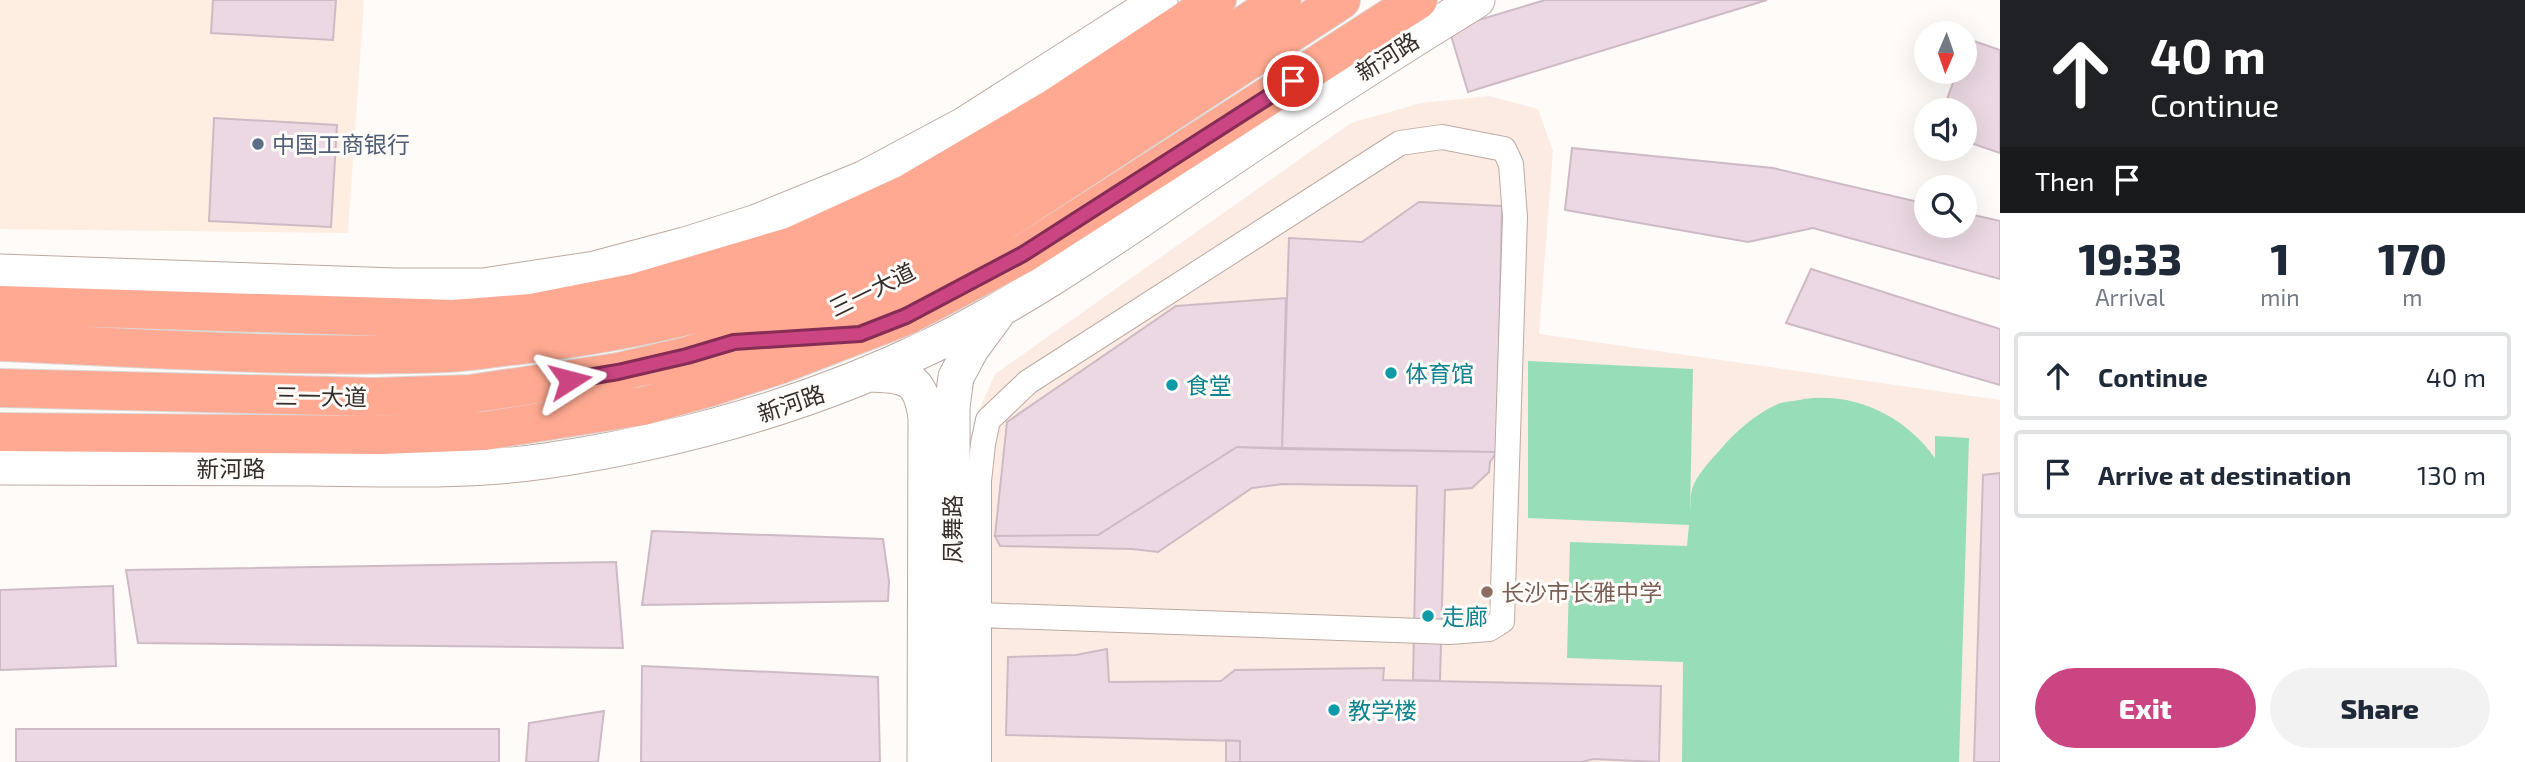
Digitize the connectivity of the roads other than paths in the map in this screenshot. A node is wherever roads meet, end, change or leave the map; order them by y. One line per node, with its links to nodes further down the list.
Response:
1 (1160, 0): 8 (street)
2 (1217, 0): 7 (highway)
3 (1282, 0): 10 (highway, 三一大道)
4 (1341, 0): 16 (highway, 三一大道)
5 (1418, 0): 13 (highway)
6 (1477, 0): 11 (street, 新河路)
7 (825, 231): 10 (highway); 12 (highway)
8 (0, 272)
9 (0, 305): 12 (highway)
10 (728, 305): 14 (highway, 三一大道)
11 (1000, 309): 17 (street, 新河路); 25 (street, 凤舞路)
12 (453, 319): 14 (highway)
13 (860, 334): 16 (highway); 20 (highway)
14 (579, 338): 15 (highway, 三一大道)
15 (0, 342)
16 (734, 342): 18 (highway, 三一大道)
17 (869, 374): 22 (street, 新河路); 24 (street, 凤舞路)
18 (591, 376): 19 (highway, 三一大道); 20 (highway)
19 (0, 388)
20 (474, 431): 21 (highway)
21 (0, 432)
22 (0, 467)
23 (979, 615): 23 (street); 26 (street)
24 (925, 762)
25 (953, 762)
26 (979, 762)

